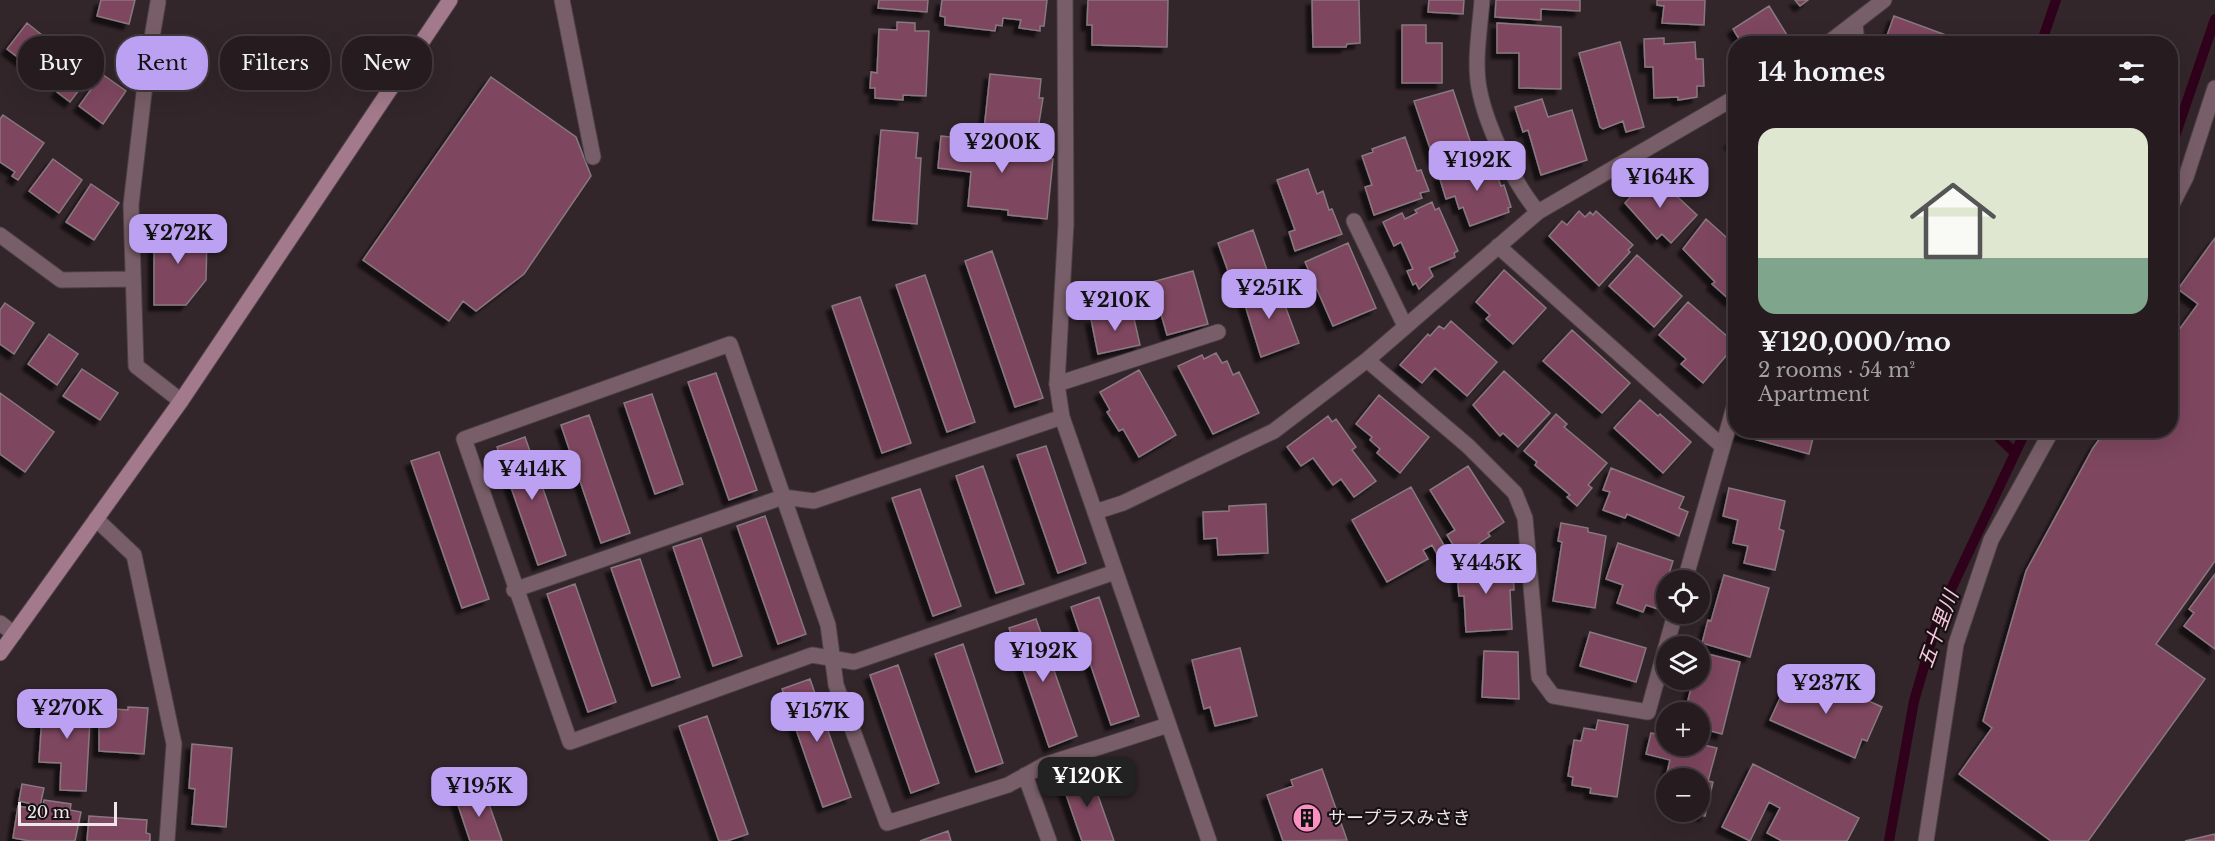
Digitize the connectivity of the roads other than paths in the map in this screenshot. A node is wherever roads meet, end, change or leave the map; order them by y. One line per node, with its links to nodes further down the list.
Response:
1 (450, 0): 23 (street)
2 (562, 0): 12 (street)
3 (1065, 0): 22 (street)
4 (1482, 0): 14 (street)
5 (1884, 0): 7 (street)
6 (158, 2): 18 (street)
7 (1856, 24): 8 (street); 9 (street)
8 (1839, 36)
9 (1857, 36)
10 (2215, 88): 13 (street)
11 (1728, 102): 14 (street)
12 (593, 157)
13 (2178, 192)
14 (1538, 212): 17 (street)
15 (1354, 221): 19 (street)
16 (0, 235): 18 (street)
17 (1498, 246): 19 (street); 27 (street)
18 (133, 279): 23 (street)
19 (1405, 326): 21 (street)
20 (1218, 332): 22 (street)
21 (1367, 360): 29 (street); 35 (street)
22 (1057, 384): 24 (street)
23 (181, 400): 30 (street)
24 (1062, 417): 28 (street); 29 (street)
25 (1728, 426): 27 (street)
26 (2048, 438): 44 (street)
27 (1722, 446): 31 (street)
28 (783, 497): 33 (street); 33 (street); 38 (street)
29 (1095, 512): 32 (street)
30 (96, 519): 36 (street); 41 (street)
31 (1688, 570)
32 (1115, 572): 38 (street); 39 (street)
33 (514, 590): 38 (street)
34 (0, 623): 36 (street)
35 (1673, 624)
36 (14, 634): 37 (street)
37 (0, 653)
38 (832, 658): 40 (street)
39 (1168, 725): 40 (street); 43 (street)
40 (1025, 775): 42 (street)
41 (166, 841)
42 (1048, 841)
43 (1209, 841)
44 (1926, 841)

